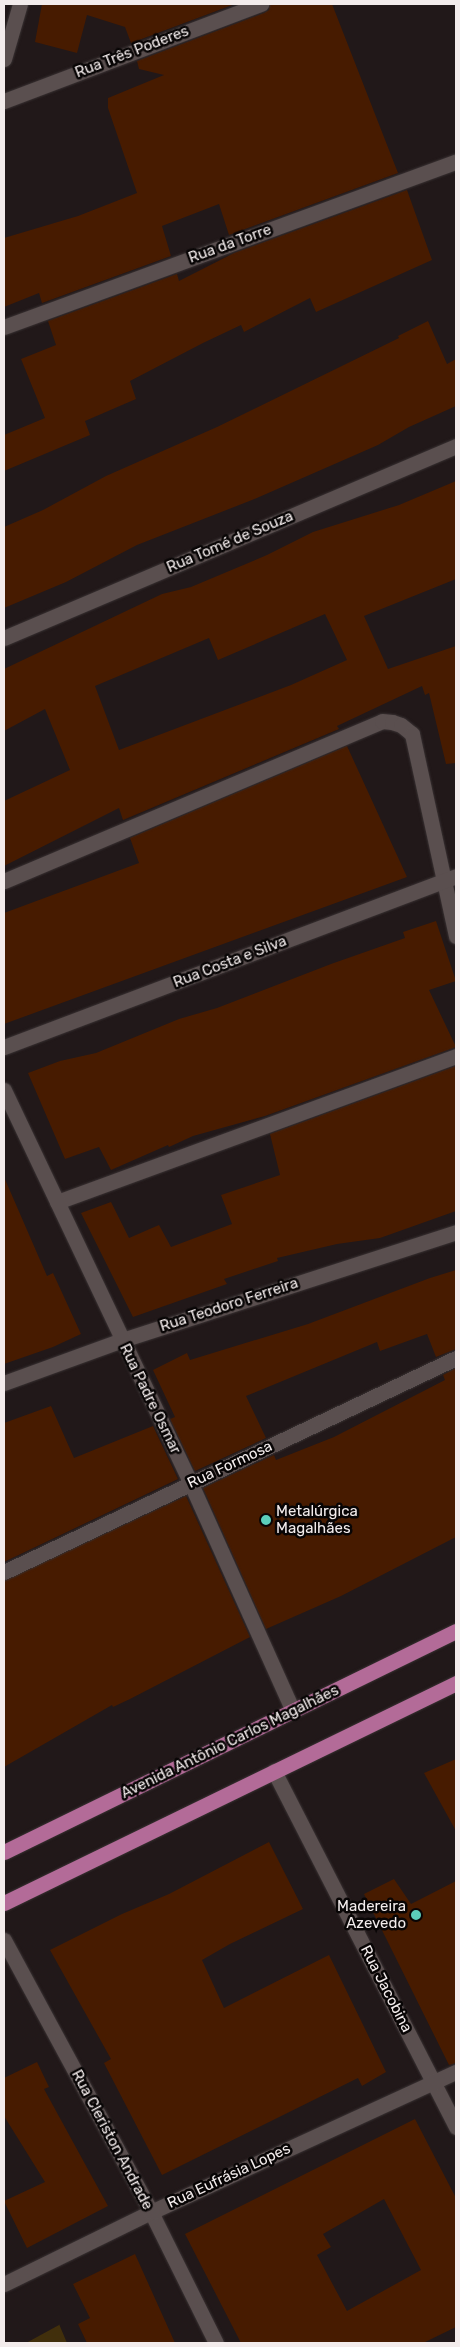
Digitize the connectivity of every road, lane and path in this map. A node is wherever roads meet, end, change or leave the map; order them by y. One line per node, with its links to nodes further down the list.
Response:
1 (20, 4): 3 (street)
2 (261, 4): 4 (street, Rua Três Poderes)
3 (4, 59)
4 (4, 101)
5 (456, 162): 6 (street, Rua da Torre)
6 (4, 327)
7 (456, 446): 8 (street, Rua Tomé de Souza)
8 (4, 638)
9 (451, 879): 10 (street); 11 (street); 12 (street, Rua Costa e Silva)
10 (4, 881)
11 (456, 936)
12 (4, 1047)
13 (456, 1056): 15 (street)
14 (4, 1090): 15 (street, Rua Padre Osmar)
15 (57, 1202): 17 (street, Rua Padre Osmar)
16 (456, 1232): 17 (street, Rua Teodoro Ferreira)
17 (122, 1340): 19 (street, Rua Teodoro Ferreira); 20 (street, Rua Padre Osmar)
18 (456, 1358): 20 (street, Rua Formosa)
19 (4, 1382)
20 (191, 1484): 21 (street, Rua Formosa); 24 (street, Rua Padre Osmar)
21 (4, 1572)
22 (456, 1630): 24 (main road, Avenida Antônio Carlos Magalhães)
23 (456, 1683): 25 (main road)
24 (293, 1711): 26 (main road, Avenida Antônio Carlos Magalhães)
25 (274, 1771): 27 (main road); 30 (street, Rua Jacobina)
26 (4, 1852)
27 (4, 1903)
28 (4, 1940): 32 (street, Rua Cleriston Andrade)
29 (456, 2072): 30 (street, Rua Eufrásia Lopes)
30 (434, 2083): 31 (street, Rua Jacobina); 32 (street, Rua Eufrásia Lopes)
31 (456, 2127)
32 (151, 2212): 33 (street, Rua Eufrásia Lopes); 34 (street, Rua Cleriston Andrade)
33 (4, 2284)
34 (216, 2343)

